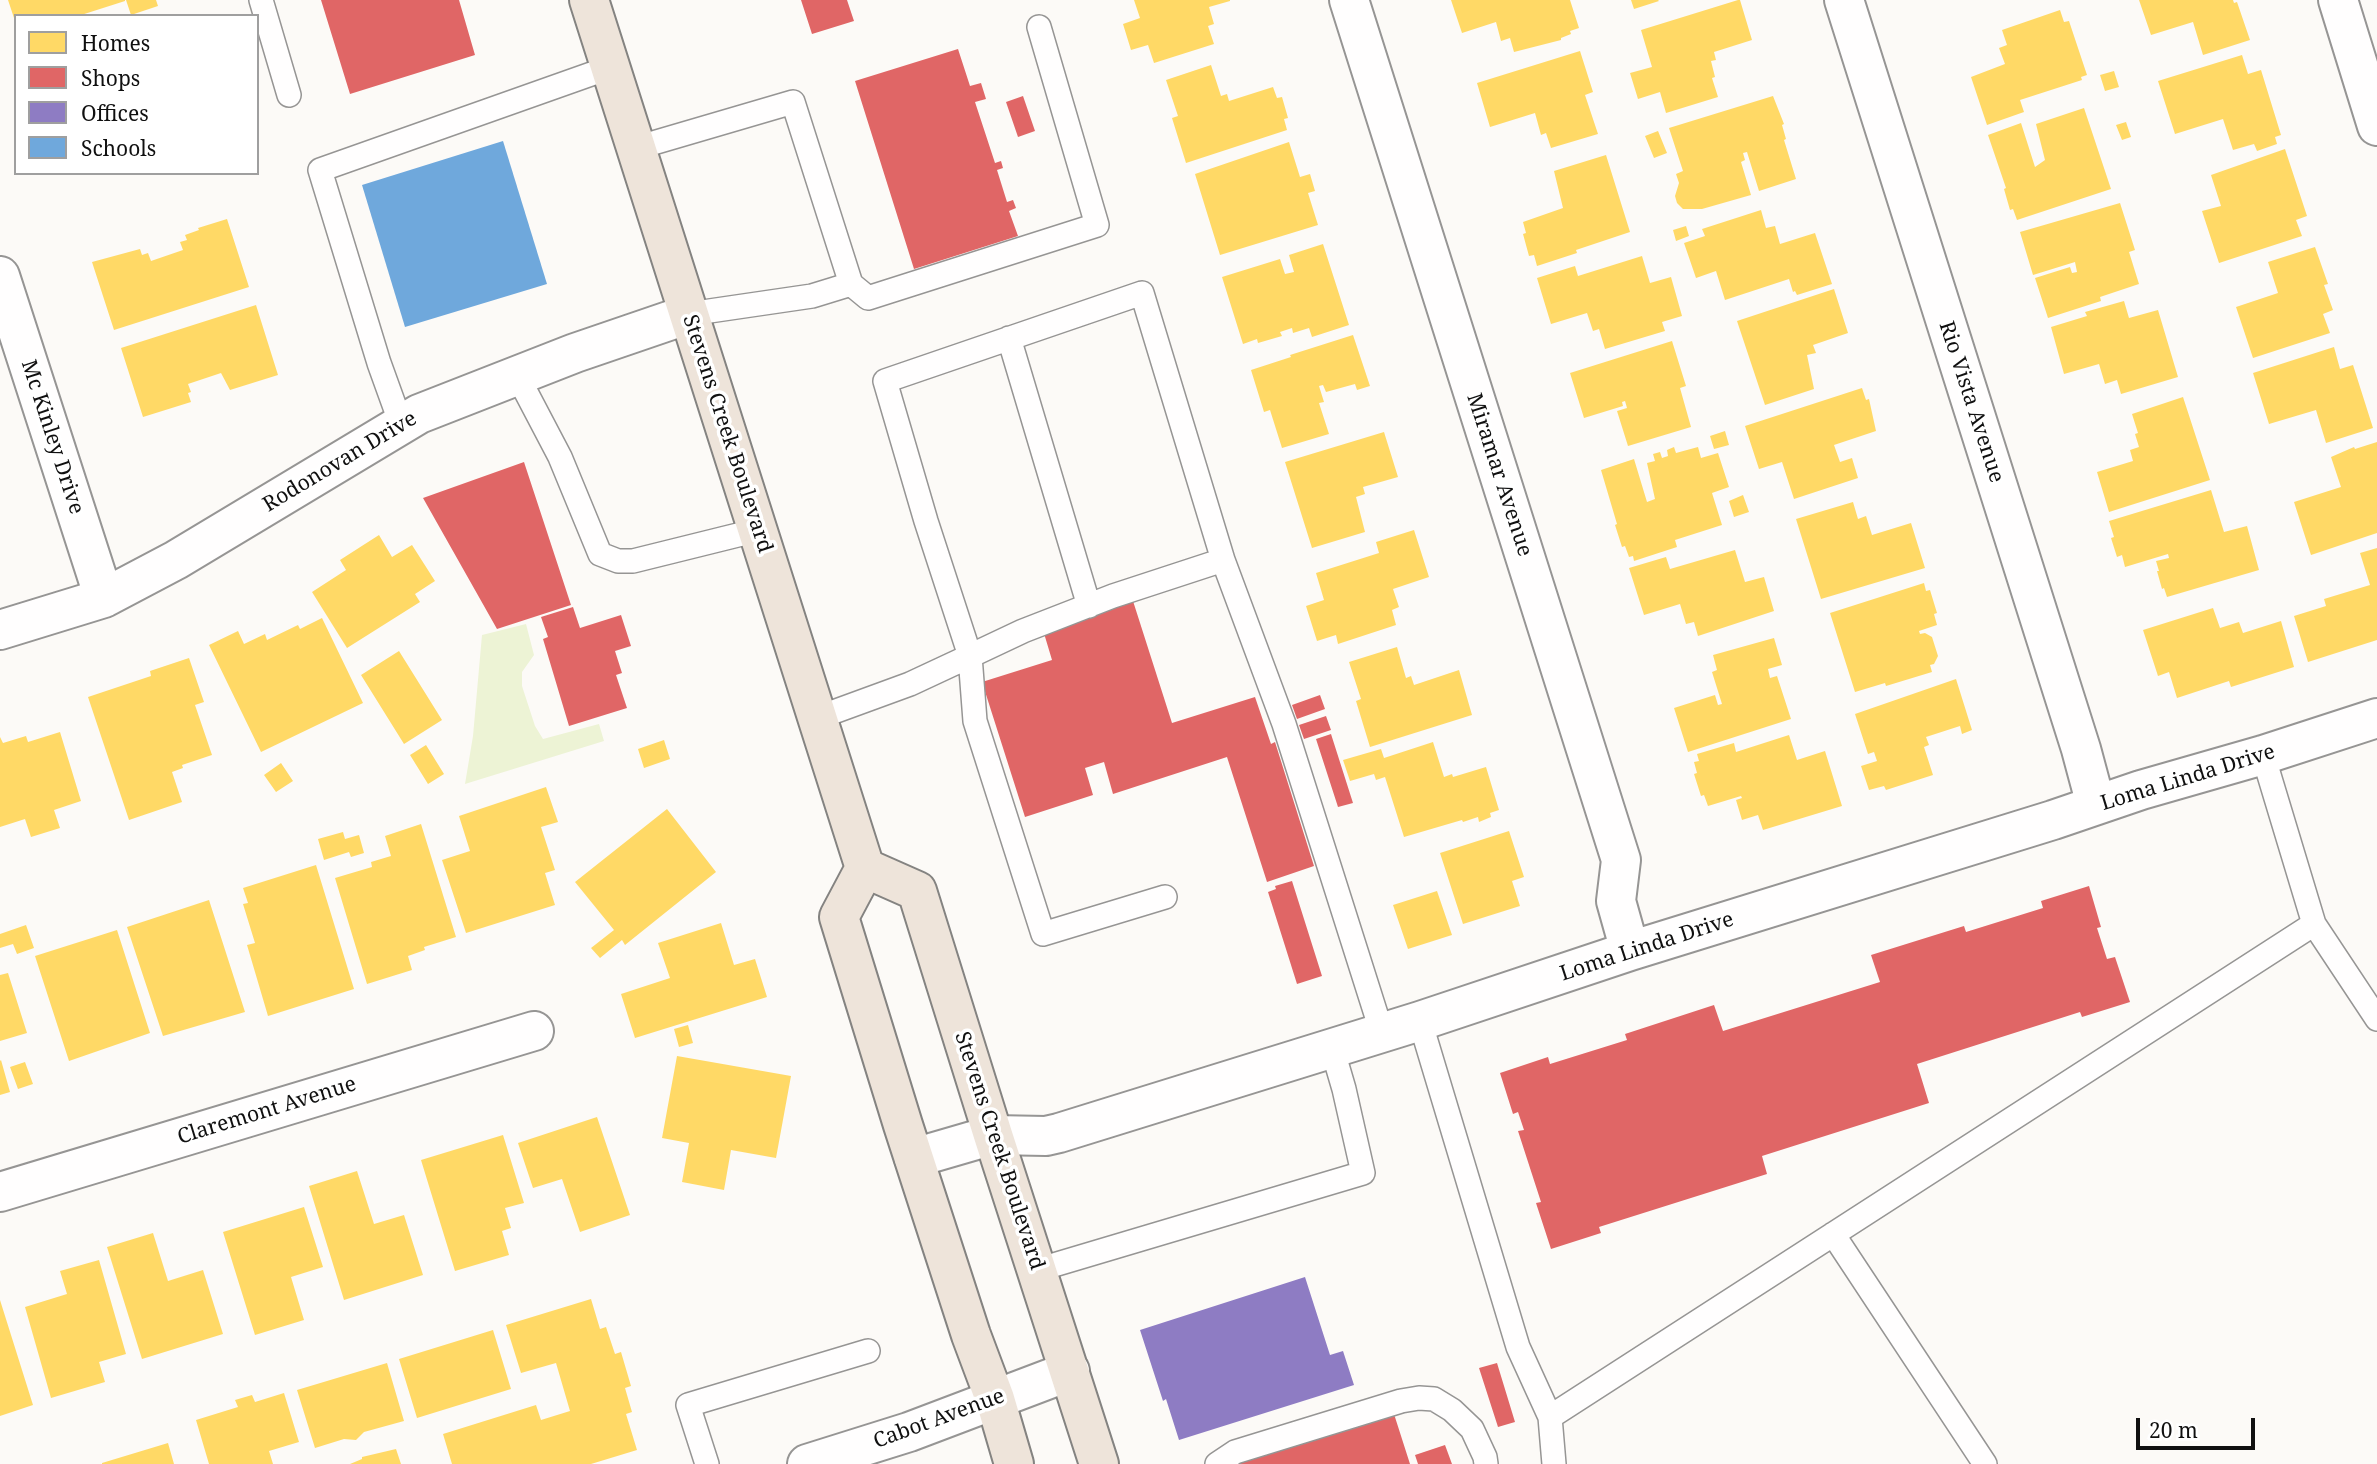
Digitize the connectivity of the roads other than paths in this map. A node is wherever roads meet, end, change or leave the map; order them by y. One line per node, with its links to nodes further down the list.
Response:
1 (261, 0): 8 (lane)
2 (589, 0): 7 (main road, Stevens Creek Boulevard)
3 (1349, 0): 30 (street, Miramar Avenue)
4 (1844, 0): 26 (street, Rio Vista Avenue)
5 (2337, 0): 9 (street)
6 (1039, 27): 12 (lane)
7 (611, 67): 10 (main road, Stevens Creek Boulevard); 16 (lane)
8 (289, 95)
9 (2377, 126)
10 (636, 148): 12 (lane); 13 (main road, Stevens Creek Boulevard)
11 (0, 276): 19 (street, Mc Kinley Drive)
12 (851, 284): 13 (lane)
13 (689, 314): 15 (street, Rodonovan Drive); 17 (main road, Stevens Creek Boulevard)
14 (1009, 338): 18 (lane); 20 (lane); 22 (lane)
15 (517, 375): 16 (street, Rodonovan Drive); 17 (lane)
16 (401, 424): 19 (street, Rodonovan Drive)
17 (758, 530): 23 (main road, Stevens Creek Boulevard)
18 (1223, 560): 20 (lane); 34 (lane)
19 (104, 598): 21 (street, Rodonovan Drive)
20 (1088, 606): 22 (lane)
21 (0, 630)
22 (970, 656): 23 (lane); 28 (lane)
23 (817, 718): 27 (main road, Stevens Creek Boulevard)
24 (2377, 718): 25 (street, Loma Linda Drive)
25 (2263, 755): 26 (street, Loma Linda Drive); 29 (lane)
26 (2096, 805): 30 (street, Loma Linda Drive)
27 (865, 868): 36 (main road, Stevens Creek Boulevard); 37 (main road)
28 (1165, 897)
29 (2314, 923): 31 (lane); 39 (lane)
30 (1630, 951): 32 (street, Loma Linda Drive)
31 (2377, 1019)
32 (1420, 1021): 34 (street, Loma Linda Drive); 44 (lane)
33 (534, 1031): 38 (street, Claremont Avenue)
34 (1382, 1033): 35 (street, Loma Linda Drive)
35 (1332, 1048): 36 (street, Loma Linda Drive); 40 (lane)
36 (993, 1135): 37 (street, Loma Linda Drive); 40 (main road, Stevens Creek Boulevard)
37 (914, 1158): 43 (main road)
38 (0, 1192)
39 (1833, 1234): 44 (lane); 52 (lane)
40 (1037, 1270): 42 (main road, Stevens Creek Boulevard)
41 (868, 1351): 45 (lane)
42 (1070, 1371): 43 (street, Cabot Avenue); 48 (main road, Stevens Creek Boulevard)
43 (995, 1399): 46 (street, Cabot Avenue); 47 (main road)
44 (1550, 1417): 51 (lane)
45 (707, 1464)
46 (807, 1464)
47 (1014, 1464)
48 (1099, 1464)
49 (1217, 1464): 50 (lane)
50 (1486, 1464)
51 (1554, 1464)
52 (1986, 1464)

